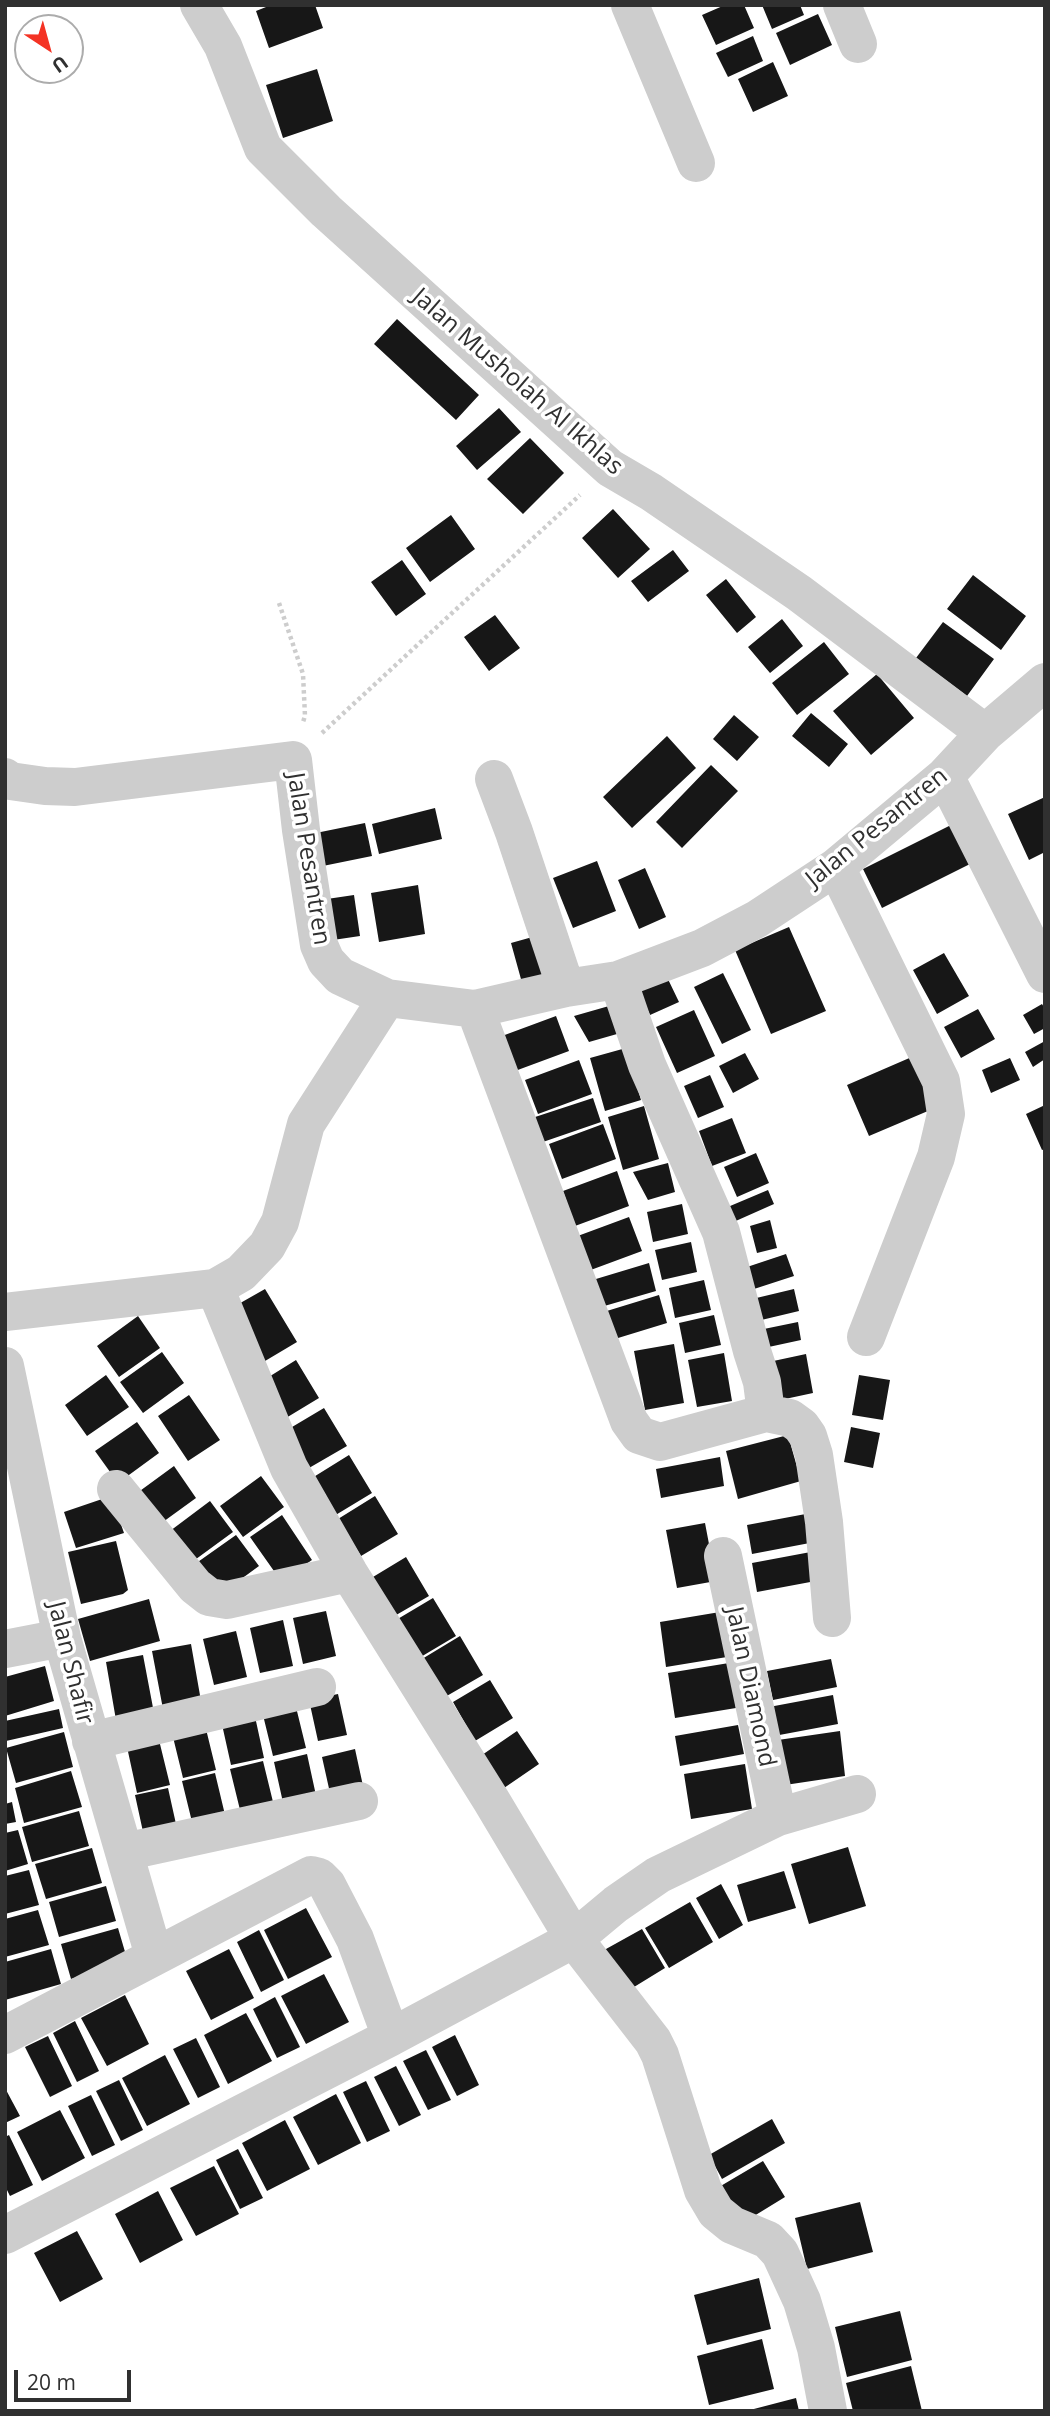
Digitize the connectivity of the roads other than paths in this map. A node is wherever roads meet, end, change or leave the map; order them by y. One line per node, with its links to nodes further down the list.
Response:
1 (199, 5): 7 (street, Jalan Musholah Al Ikhlas)
2 (629, 5): 5 (street)
3 (842, 5): 4 (street)
4 (858, 44)
5 (696, 163)
6 (1045, 682): 7 (street, Jalan Pesantren)
7 (985, 733): 8 (street, Jalan Pesantren)
8 (945, 776): 11 (street, Jalan Pesantren); 12 (street)
9 (5, 777): 15 (street, Jalan Pesantren)
10 (494, 779): 14 (street)
11 (836, 867): 13 (street, Jalan Pesantren); 19 (street)
12 (1045, 974)
13 (618, 980): 14 (street, Jalan Pesantren); 21 (street)
14 (566, 988): 16 (street, Jalan Pesantren)
15 (387, 998): 16 (street, Jalan Pesantren); 17 (street)
16 (475, 1009): 21 (street)
17 (215, 1287): 18 (street); 24 (street)
18 (5, 1312)
19 (866, 1337)
20 (5, 1366): 26 (street, Jalan Shafir)
21 (766, 1413): 25 (street)
22 (116, 1489): 24 (street)
23 (723, 1556): 32 (street, Jalan Diamond)
24 (349, 1573): 34 (street)
25 (832, 1618)
26 (62, 1638): 27 (street); 29 (street, Jalan Shafir)
27 (5, 1649)
28 (317, 1687): 29 (street)
29 (91, 1741): 33 (street, Jalan Shafir)
30 (857, 1794): 32 (street)
31 (359, 1801): 33 (street)
32 (778, 1817): 34 (street)
33 (124, 1852): 35 (street, Jalan Shafir)
34 (574, 1940): 37 (street); 39 (street)
35 (153, 1956): 36 (street); 37 (street)
36 (5, 2035)
37 (391, 2036): 38 (street)
38 (5, 2235)
39 (828, 2411)

